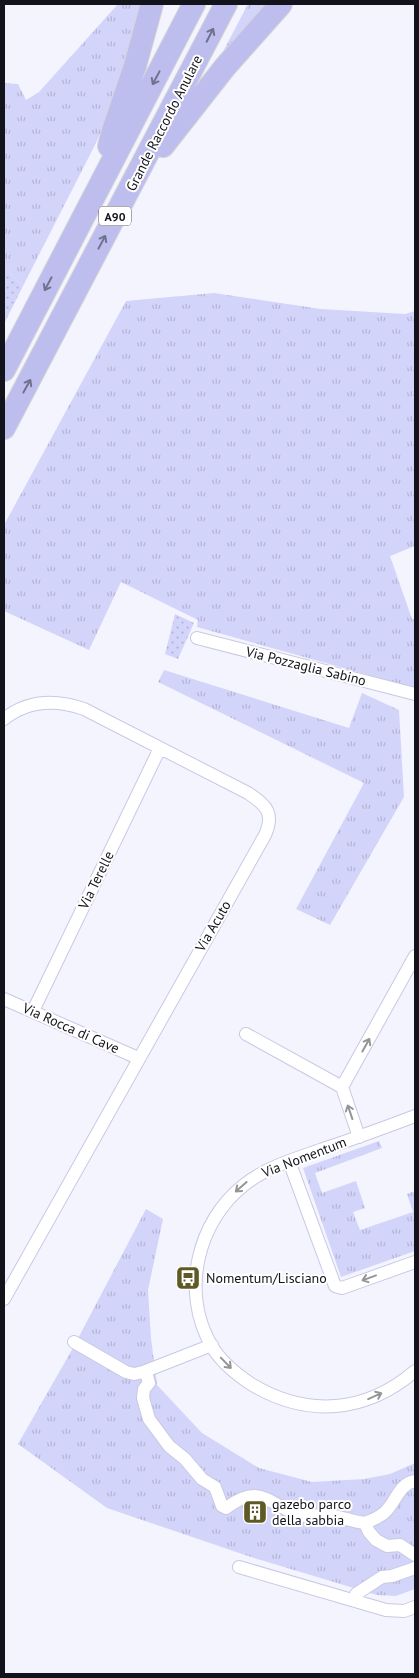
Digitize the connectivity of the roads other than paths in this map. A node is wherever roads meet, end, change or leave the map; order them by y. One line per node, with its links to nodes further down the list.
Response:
1 (152, 4): 5 (highway)
2 (194, 4): 5 (highway, Grande Raccordo Anulare / A90, one-way to 5)
3 (226, 4): 6 (highway, Grande Raccordo Anulare / A90, one-way to 3)
4 (281, 4): 6 (highway)
5 (102, 181): 7 (highway, Grande Raccordo Anulare / A90, one-way to 7)
6 (130, 188): 8 (highway, Grande Raccordo Anulare / A90, one-way to 6)
7 (4, 370)
8 (4, 428)
9 (197, 638): 10 (street, Via Pozzaglia Sabino)
10 (415, 694)
11 (4, 719): 12 (street, Via Acuto)
12 (160, 748): 15 (street, Via Terelle); 17 (street, Via Acuto)
13 (415, 956): 18 (street, one-way to 13)
14 (4, 999): 15 (street, Via Rocca di Cave)
15 (33, 1011): 17 (street, Via Rocca di Cave)
16 (246, 1034): 18 (street)
17 (138, 1058): 23 (street, Via Acuto)
18 (342, 1087): 20 (street, one-way to 18)
19 (415, 1116): 20 (street, Via Nomentum)
20 (359, 1137): 21 (street, Via Nomentum)
21 (289, 1161): 22 (street, one-way to 21); 25 (street, Via Nomentum, one-way to 25)
22 (415, 1262)
23 (4, 1299)
24 (74, 1342): 25 (street)
25 (212, 1346): 26 (street, Via Nomentum, one-way to 26)
26 (415, 1370)
27 (147, 1376): 29 (street)
28 (415, 1481): 29 (street)
29 (365, 1523): 30 (street)
30 (415, 1555)
31 (239, 1567): 34 (street)
32 (415, 1568): 33 (street)
33 (356, 1594)
34 (415, 1607)

